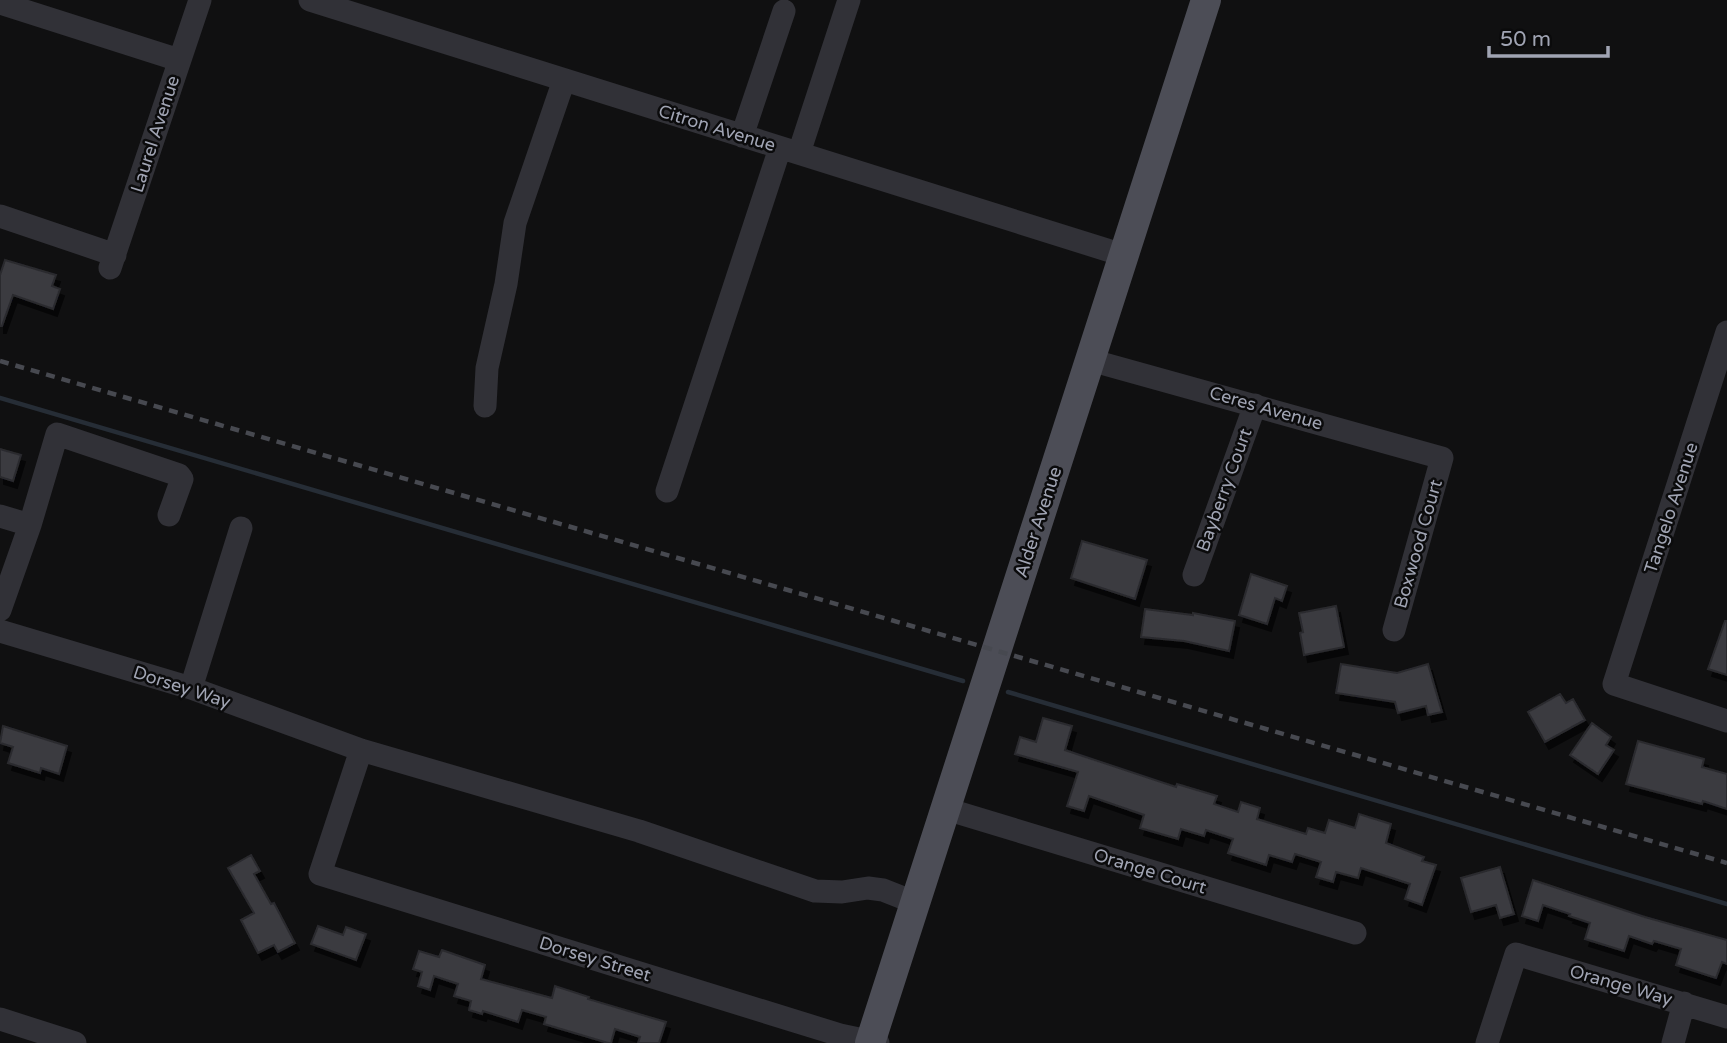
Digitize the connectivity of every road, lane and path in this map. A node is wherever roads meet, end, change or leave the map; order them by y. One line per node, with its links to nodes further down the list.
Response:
1 (200, 0): 7 (street, Laurel Avenue)
2 (310, 0): 8 (street, Citron Avenue)
3 (849, 0): 10 (street)
4 (1206, 0): 12 (main road, Alder Avenue)
5 (0, 3): 7 (street)
6 (784, 11): 9 (street)
7 (179, 60): 11 (street, Laurel Avenue)
8 (564, 80): 9 (street, Citron Avenue); 15 (street)
9 (742, 135): 10 (street, Citron Avenue)
10 (790, 150): 12 (street, Citron Avenue); 18 (street)
11 (0, 216)
12 (1124, 255): 14 (main road, Alder Avenue)
13 (1727, 332): 28 (street, Tangelo Avenue)
14 (1090, 360): 16 (street, Ceres Avenue); 30 (main road, Alder Avenue)
15 (485, 405)
16 (1255, 405): 17 (street, Ceres Avenue); 23 (street, Bayberry Court)
17 (1442, 458): 26 (street, Boxwood Court)
18 (667, 491)
19 (169, 515): 21 (street)
20 (0, 516): 21 (street)
21 (30, 524): 24 (street)
22 (241, 528): 27 (street)
23 (1194, 575)
24 (0, 610)
25 (0, 631): 27 (street, Dorsey Way)
26 (1394, 631)
27 (191, 688): 29 (street, Dorsey Way)
28 (1727, 721)
29 (361, 750): 31 (street, Dorsey Way); 36 (street, Dorsey Street)
30 (946, 809): 31 (main road, Alder Avenue); 32 (street, Orange Court)
31 (916, 903): 36 (main road, Alder Avenue)
32 (1355, 933)
33 (1684, 1003): 34 (street, Orange Way); 38 (street, Orange Way); 39 (street)
34 (1727, 1017)
35 (0, 1019): 37 (street)
36 (873, 1042)
37 (75, 1043)
38 (1488, 1043)
39 (1673, 1043)

